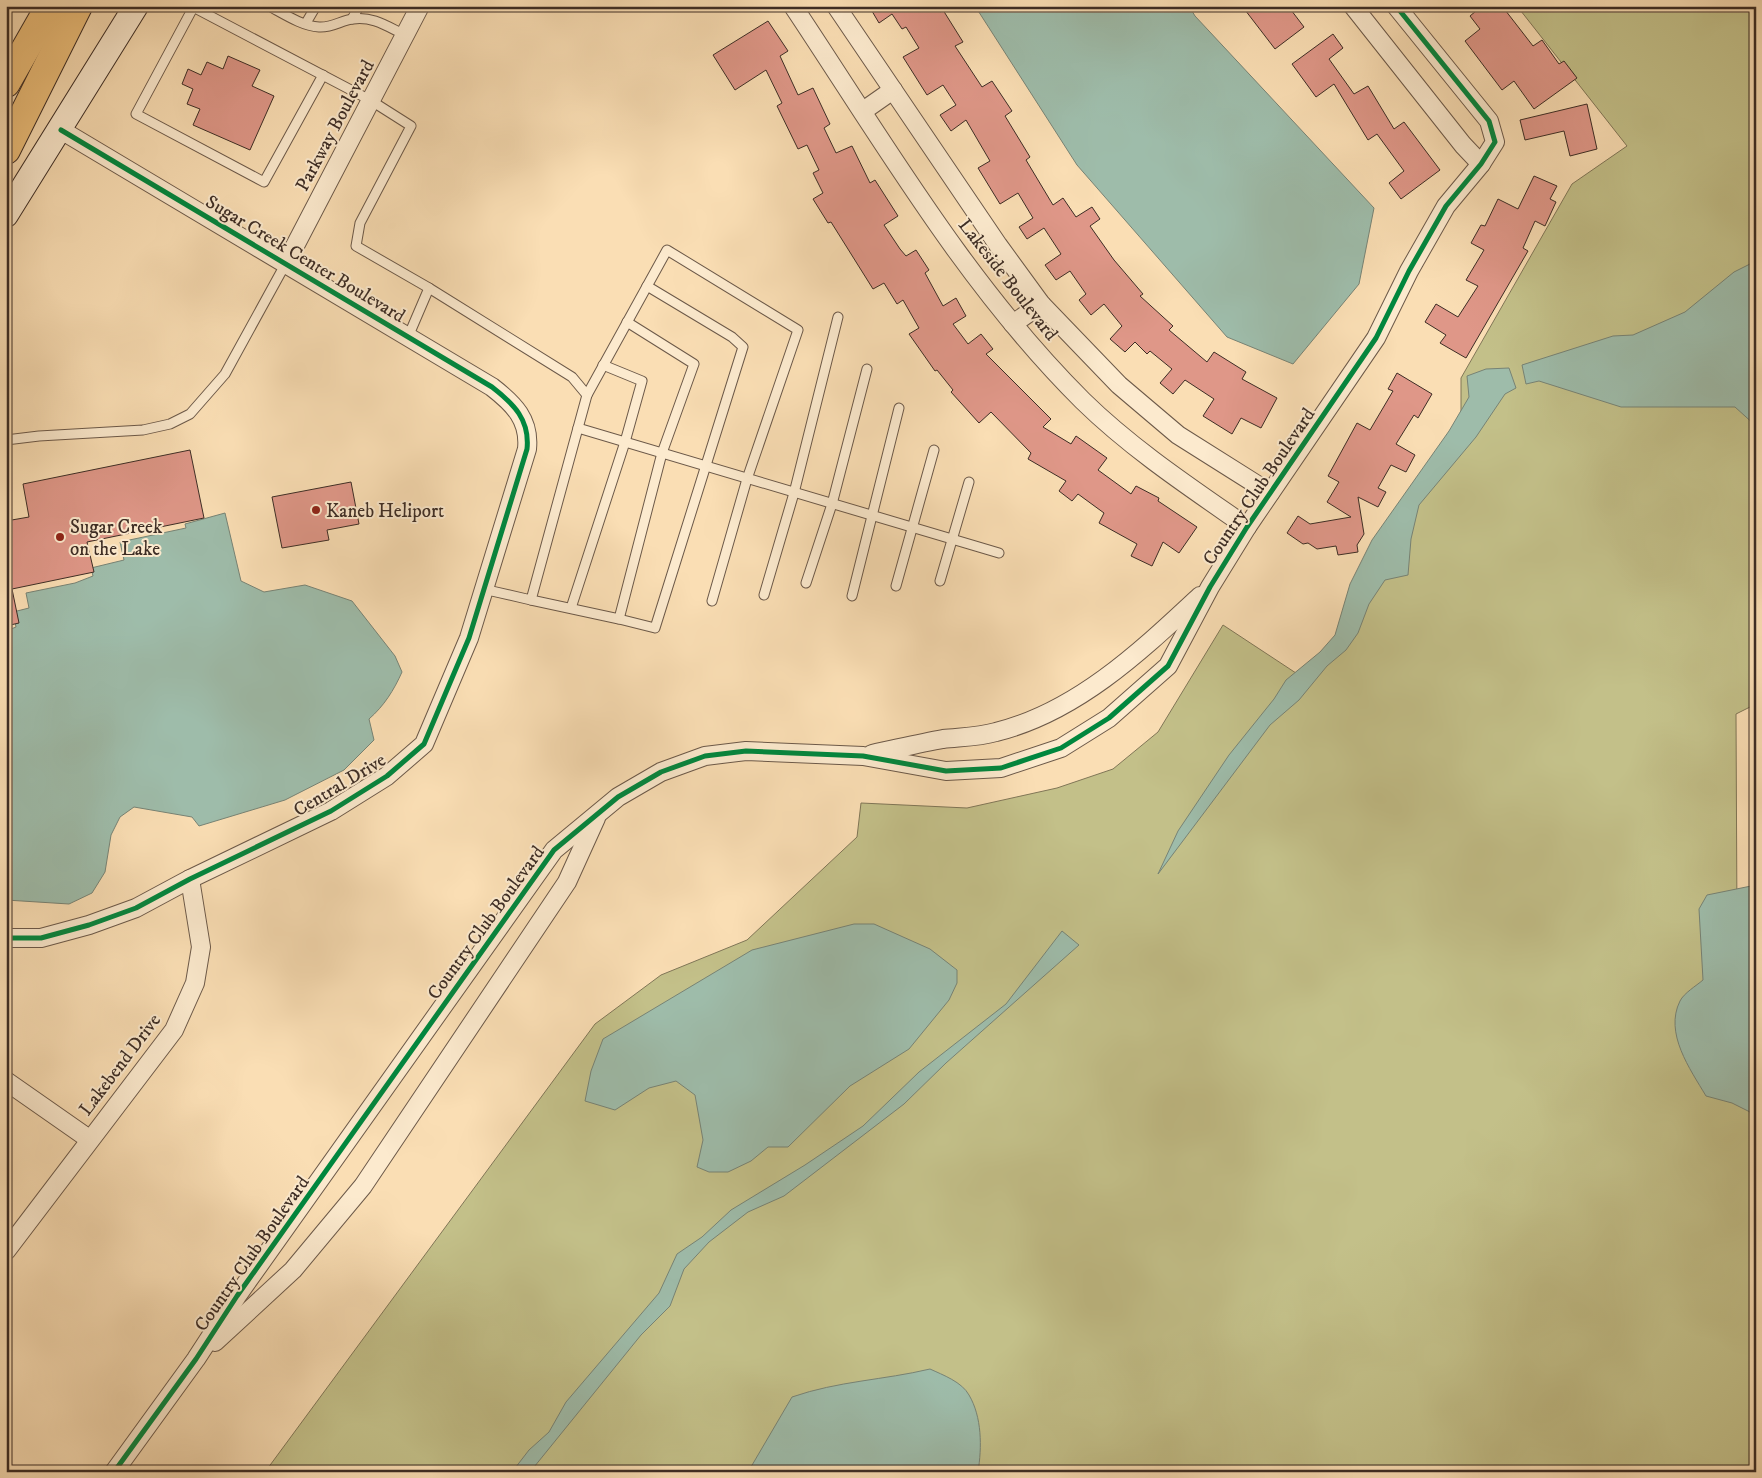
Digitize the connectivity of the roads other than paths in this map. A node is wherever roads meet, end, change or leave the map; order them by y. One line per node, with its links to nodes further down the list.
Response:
1 (50, 6): 17 (highway)
2 (78, 6): 22 (highway)
3 (136, 6): 21 (main road)
4 (268, 6): 14 (lane)
5 (316, 6): 14 (lane)
6 (359, 6): 13 (lane)
7 (420, 6): 15 (street, Parkway Boulevard)
8 (793, 6): 20 (street, Lakeside Boulevard)
9 (836, 6): 18 (street, Lakeside Boulevard)
10 (1354, 6): 23 (street)
11 (1396, 6): 23 (street, Country Club Boulevard)
12 (194, 7): 16 (lane); 16 (lane)
13 (352, 19): 14 (lane); 15 (lane)
14 (306, 23)
15 (405, 35): 19 (street, Parkway Boulevard)
16 (323, 75): 19 (lane)
17 (6, 83)
18 (893, 90): 20 (street); 28 (street, Lakeside Boulevard)
19 (370, 100): 25 (street, Parkway Boulevard); 27 (lane)
20 (863, 111): 31 (street, Lakeside Boulevard)
21 (61, 130): 24 (main road); 25 (street, Sugar Creek Center Boulevard)
22 (6, 150)
23 (1481, 164): 47 (street, Country Club Boulevard)
24 (6, 215)
25 (286, 263): 32 (street, Sugar Creek Center Boulevard); 39 (lane)
26 (647, 286): 30 (lane); 43 (lane); 44 (lane)
27 (429, 288): 32 (lane); 35 (lane)
28 (1041, 304): 31 (street); 47 (street, Lakeside Boulevard)
29 (838, 317): 46 (lane)
30 (627, 322): 33 (lane); 42 (lane)
31 (1013, 324): 50 (street, Lakeside Boulevard)
32 (408, 337): 37 (street, Sugar Creek Center Boulevard)
33 (603, 366): 35 (lane); 40 (lane)
34 (867, 369): 48 (lane)
35 (587, 395): 38 (lane)
36 (900, 408): 49 (lane)
37 (526, 424): 58 (street, Central Drive)
38 (578, 428): 40 (lane); 61 (lane)
39 (6, 440)
40 (625, 442): 42 (lane); 63 (lane)
41 (934, 450): 51 (lane)
42 (662, 453): 43 (lane); 64 (lane)
43 (706, 466): 44 (lane); 64 (lane)
44 (747, 479): 46 (lane); 62 (lane)
45 (969, 482): 52 (lane)
46 (794, 492): 48 (lane); 59 (lane)
47 (1270, 493): 50 (street, Country Club Boulevard)
48 (832, 504): 49 (lane); 55 (lane)
49 (874, 516): 51 (lane); 60 (lane)
50 (1247, 527): 57 (street, Country Club Boulevard)
51 (913, 528): 52 (lane); 56 (lane)
52 (953, 540): 53 (lane); 54 (lane)
53 (999, 554)
54 (940, 581)
55 (806, 583)
56 (896, 586)
57 (1210, 587): 65 (street, Country Club Boulevard); 65 (street, Country Club Boulevard)
58 (483, 589): 61 (lane); 67 (street, Central Drive)
59 (764, 595)
60 (852, 596)
61 (531, 600): 63 (lane)
62 (712, 601)
63 (571, 608): 64 (lane)
64 (619, 619)
65 (863, 756): 66 (street, Country Club Boulevard)
66 (597, 816): 72 (street, Country Club Boulevard); 72 (street, Country Club Boulevard)
67 (190, 878): 68 (street, Central Drive); 70 (street, Lakebend Drive)
68 (6, 938)
69 (6, 1081): 70 (street)
70 (89, 1139): 71 (street, Lakebend Drive)
71 (6, 1251)
72 (196, 1359): 73 (street, Country Club Boulevard)
73 (114, 1472)

